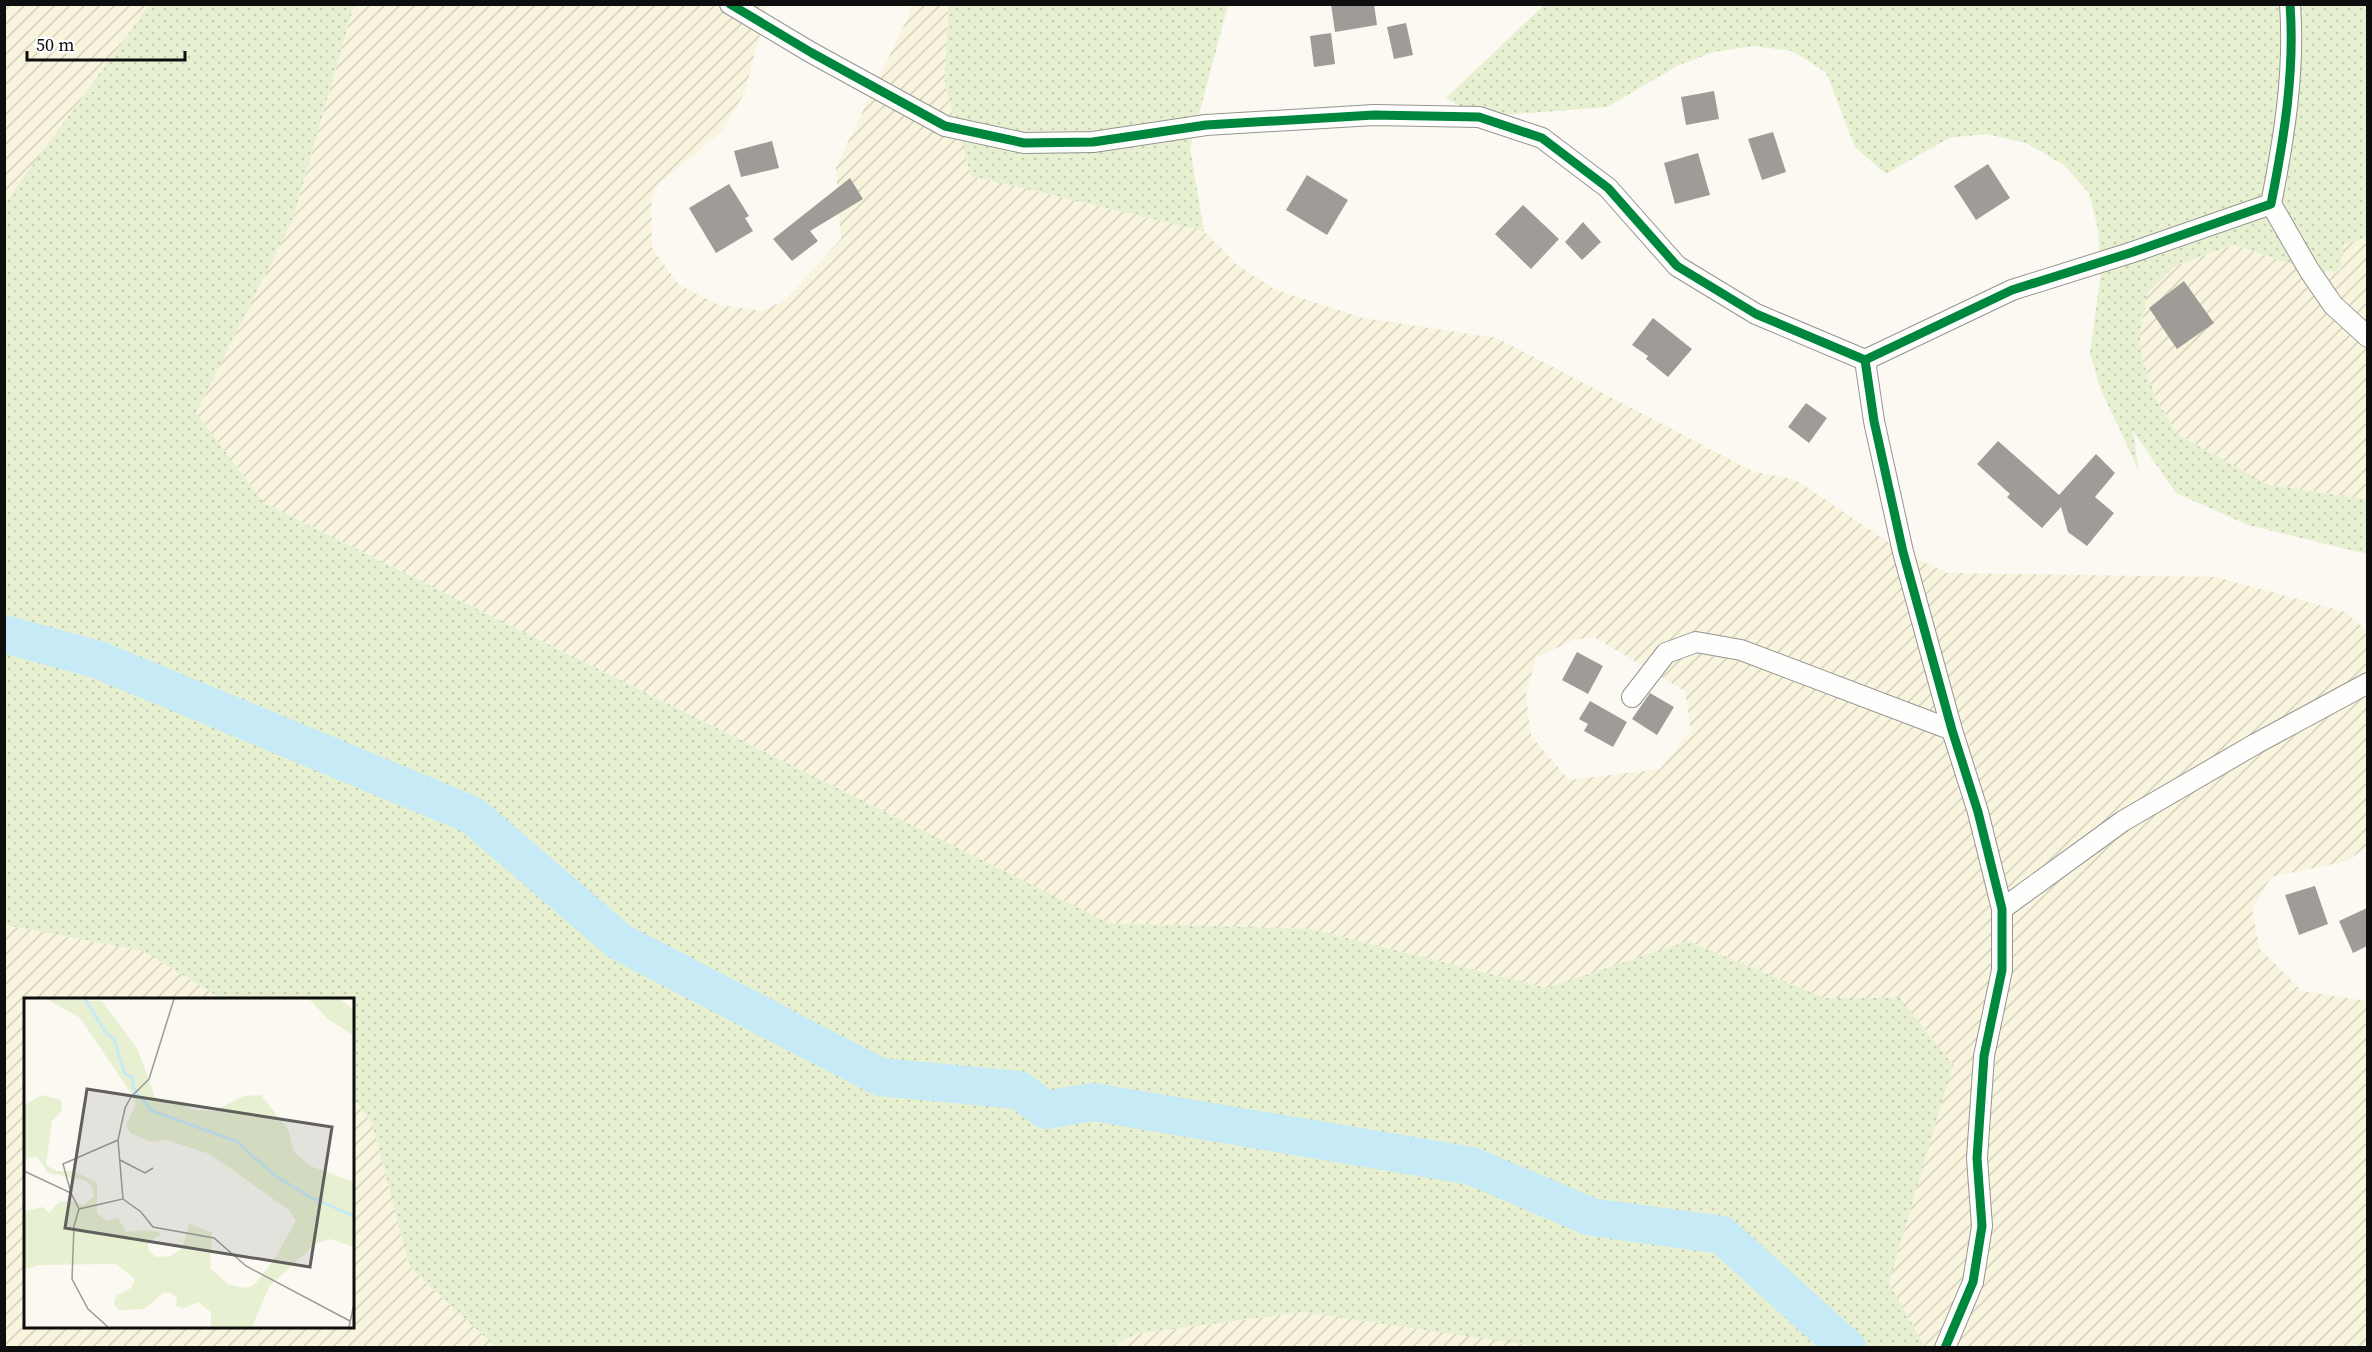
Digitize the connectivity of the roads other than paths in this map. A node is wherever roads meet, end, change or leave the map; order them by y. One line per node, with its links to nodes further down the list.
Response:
1 (730, 4): 5 (street)
2 (2290, 4): 3 (street)
3 (2271, 204): 4 (street); 5 (street)
4 (2367, 337)
5 (1865, 360): 8 (street)
6 (2367, 683): 9 (street)
7 (1632, 697): 8 (street)
8 (1952, 730): 9 (street)
9 (2002, 909): 10 (street)
10 (1945, 1347)

